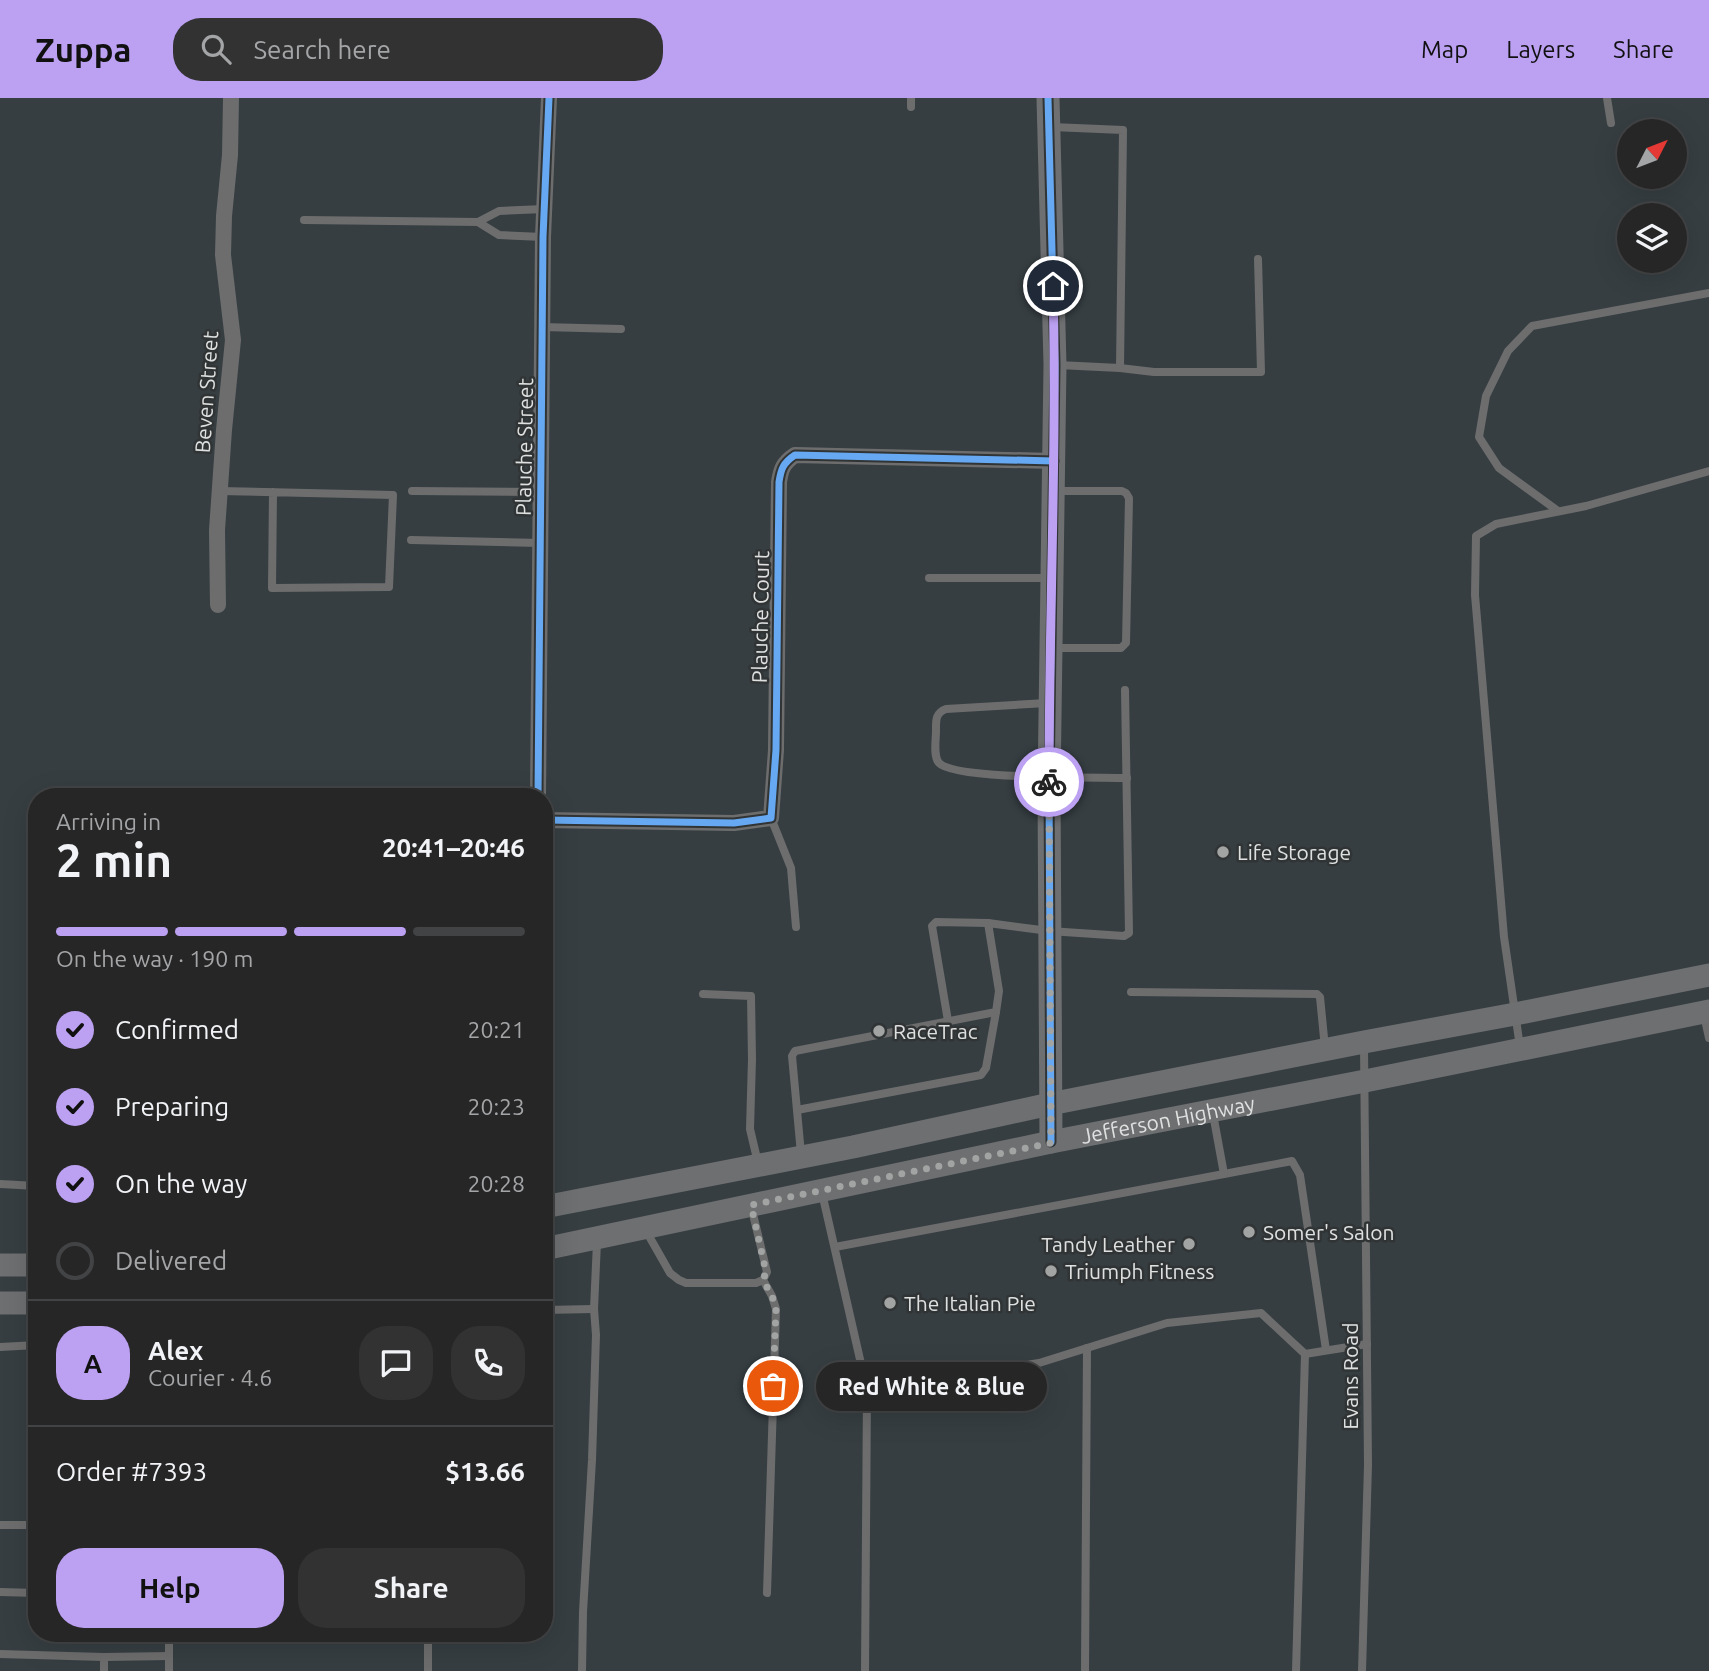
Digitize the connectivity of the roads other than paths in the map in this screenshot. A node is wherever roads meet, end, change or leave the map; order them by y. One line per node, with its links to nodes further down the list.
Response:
1 (231, 98): 19 (street, Beven Street)
2 (549, 98): 7 (street, Plauche Street)
3 (1048, 98): 6 (main road)
4 (1607, 98): 5 (lane)
5 (1611, 123)
6 (1049, 127): 15 (main road); 16 (lane)
7 (544, 209): 9 (lane); 10 (street, Plauche Street)
8 (304, 220): 9 (lane)
9 (478, 222): 10 (lane)
10 (543, 237): 13 (street, Plauche Street)
11 (1258, 259): 16 (lane)
12 (1709, 293): 24 (lane)
13 (542, 327): 14 (lane); 23 (street, Plauche Street)
14 (621, 329)
15 (1055, 365): 16 (lane); 17 (main road)
16 (1120, 368)
17 (1054, 461): 21 (main road); 36 (street, Plauche Court)
18 (1709, 471): 24 (lane)
19 (220, 491): 22 (lane); 29 (street, Beven Street)
20 (412, 491): 23 (lane)
21 (1053, 491): 28 (main road); 30 (lane)
22 (274, 492): 22 (lane)
23 (540, 492): 26 (street, Plauche Street)
24 (1558, 511): 46 (lane)
25 (411, 540): 26 (lane)
26 (540, 543): 35 (street, Plauche Street)
27 (929, 578): 28 (lane)
28 (1052, 578): 30 (main road)
29 (218, 605)
30 (1051, 648): 32 (main road)
31 (1125, 690): 34 (lane)
32 (1050, 703): 33 (main road); 33 (lane)
33 (1049, 776): 34 (lane); 40 (main road)
34 (1127, 778): 40 (lane)
35 (538, 788)
36 (771, 818): 37 (street); 39 (lane)
37 (553, 820)
38 (988, 923): 40 (lane); 45 (lane); 47 (lane)
39 (796, 927)
40 (1049, 931): 53 (main road)
41 (1709, 975): 46 (main road, Jefferson Highway)
42 (1131, 992): 51 (lane)
43 (703, 994): 58 (lane)
44 (1706, 1011): 48 (lane); 50 (main road, Jefferson Highway)
45 (996, 1012): 47 (lane); 54 (lane)
46 (1515, 1014): 49 (main road, Jefferson Highway); 50 (lane)
47 (948, 1021): 54 (lane)
48 (1709, 1038)
49 (1364, 1042): 51 (main road, Jefferson Highway); 52 (lane, Evans Road)
50 (1520, 1049): 52 (main road, Jefferson Highway)
51 (1326, 1050): 53 (main road, Jefferson Highway)
52 (1365, 1081): 55 (main road, Jefferson Highway); 76 (lane, Evans Road)
53 (1050, 1104): 56 (main road); 57 (main road, Jefferson Highway)
54 (797, 1110): 57 (lane)
55 (1213, 1111): 56 (main road, Jefferson Highway); 59 (lane)
56 (1051, 1143): 62 (main road, Jefferson Highway)
57 (801, 1157): 58 (main road, Jefferson Highway)
58 (758, 1166): 64 (main road, Jefferson Highway)
59 (1224, 1174): 68 (lane); 80 (lane)
60 (0, 1184): 61 (lane)
61 (28, 1186)
62 (822, 1190): 63 (main road, Jefferson Highway); 68 (lane)
63 (751, 1205): 65 (main road, Jefferson Highway); 71 (lane)
64 (553, 1206)
65 (644, 1228): 66 (main road, Jefferson Highway); 71 (lane)
66 (597, 1238): 67 (main road, Jefferson Highway); 74 (lane)
67 (553, 1247)
68 (835, 1247): 82 (lane)
69 (0, 1265): 70 (main road)
70 (28, 1265)
71 (763, 1280): 87 (lane)
72 (0, 1303): 73 (main road)
73 (28, 1303)
74 (594, 1309): 75 (lane); 96 (lane)
75 (553, 1310)
76 (1367, 1343): 80 (lane); 100 (lane, Evans Road)
77 (28, 1345): 78 (lane)
78 (0, 1347)
79 (1087, 1348): 81 (lane); 82 (lane); 98 (lane)
80 (1326, 1350): 81 (lane)
81 (1305, 1354): 99 (lane)
82 (867, 1390): 97 (lane)
83 (0, 1525): 84 (lane)
84 (28, 1525)
85 (0, 1592): 86 (lane)
86 (28, 1593)
87 (767, 1593)
88 (169, 1642): 91 (lane)
89 (428, 1642): 95 (lane)
90 (0, 1654): 92 (lane)
91 (169, 1656): 92 (lane); 94 (lane)
92 (104, 1657): 93 (lane)
93 (104, 1671)
94 (169, 1671)
95 (428, 1671)
96 (582, 1671)
97 (865, 1671)
98 (1085, 1671)
99 (1296, 1671)
100 (1362, 1671)

